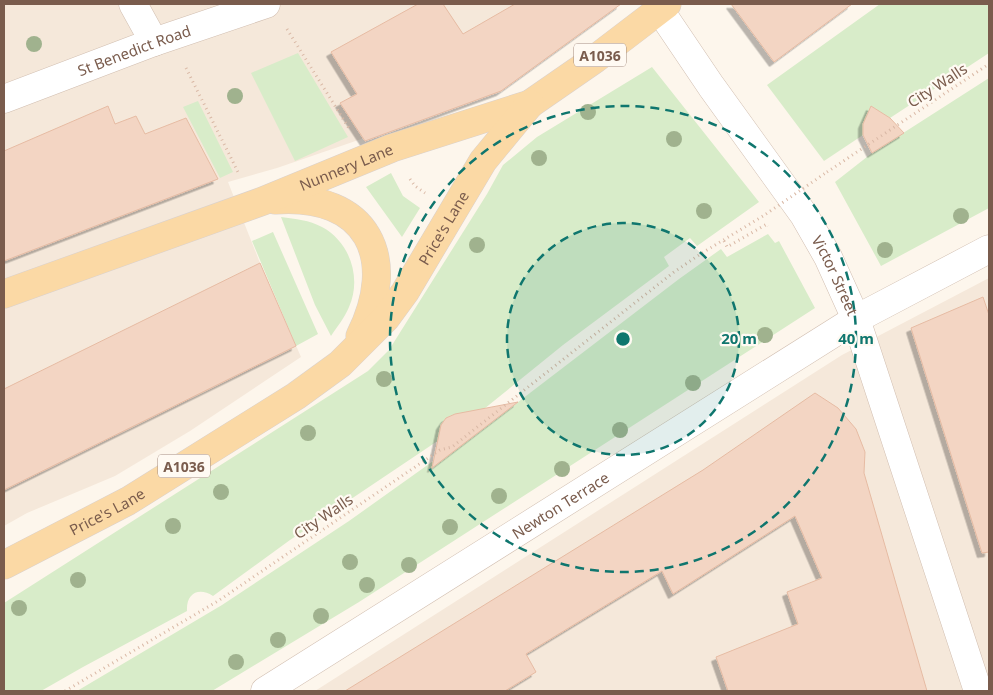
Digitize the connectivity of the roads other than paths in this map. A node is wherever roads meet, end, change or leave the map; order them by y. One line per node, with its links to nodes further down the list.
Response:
1 (133, 4): 4 (street)
2 (266, 4): 4 (street, St Benedict Road)
3 (663, 7): 6 (main road, Nunnery Lane / A1036); 10 (street, Victor Street)
4 (163, 39): 5 (street, St Benedict Road)
5 (4, 99)
6 (530, 104): 7 (main road, Nunnery Lane / A1036); 11 (main road, Price's Lane / A1036)
7 (263, 201): 9 (main road, Nunnery Lane / A1036); 11 (main road, Price's Lane / A1036)
8 (989, 249): 10 (street, Newton Terrace)
9 (4, 294)
10 (856, 319): 13 (street, Newton Terrace); 14 (street, Victor Street)
11 (354, 349): 12 (main road, Price's Lane / A1036)
12 (4, 565)
13 (265, 691)
14 (978, 691)

